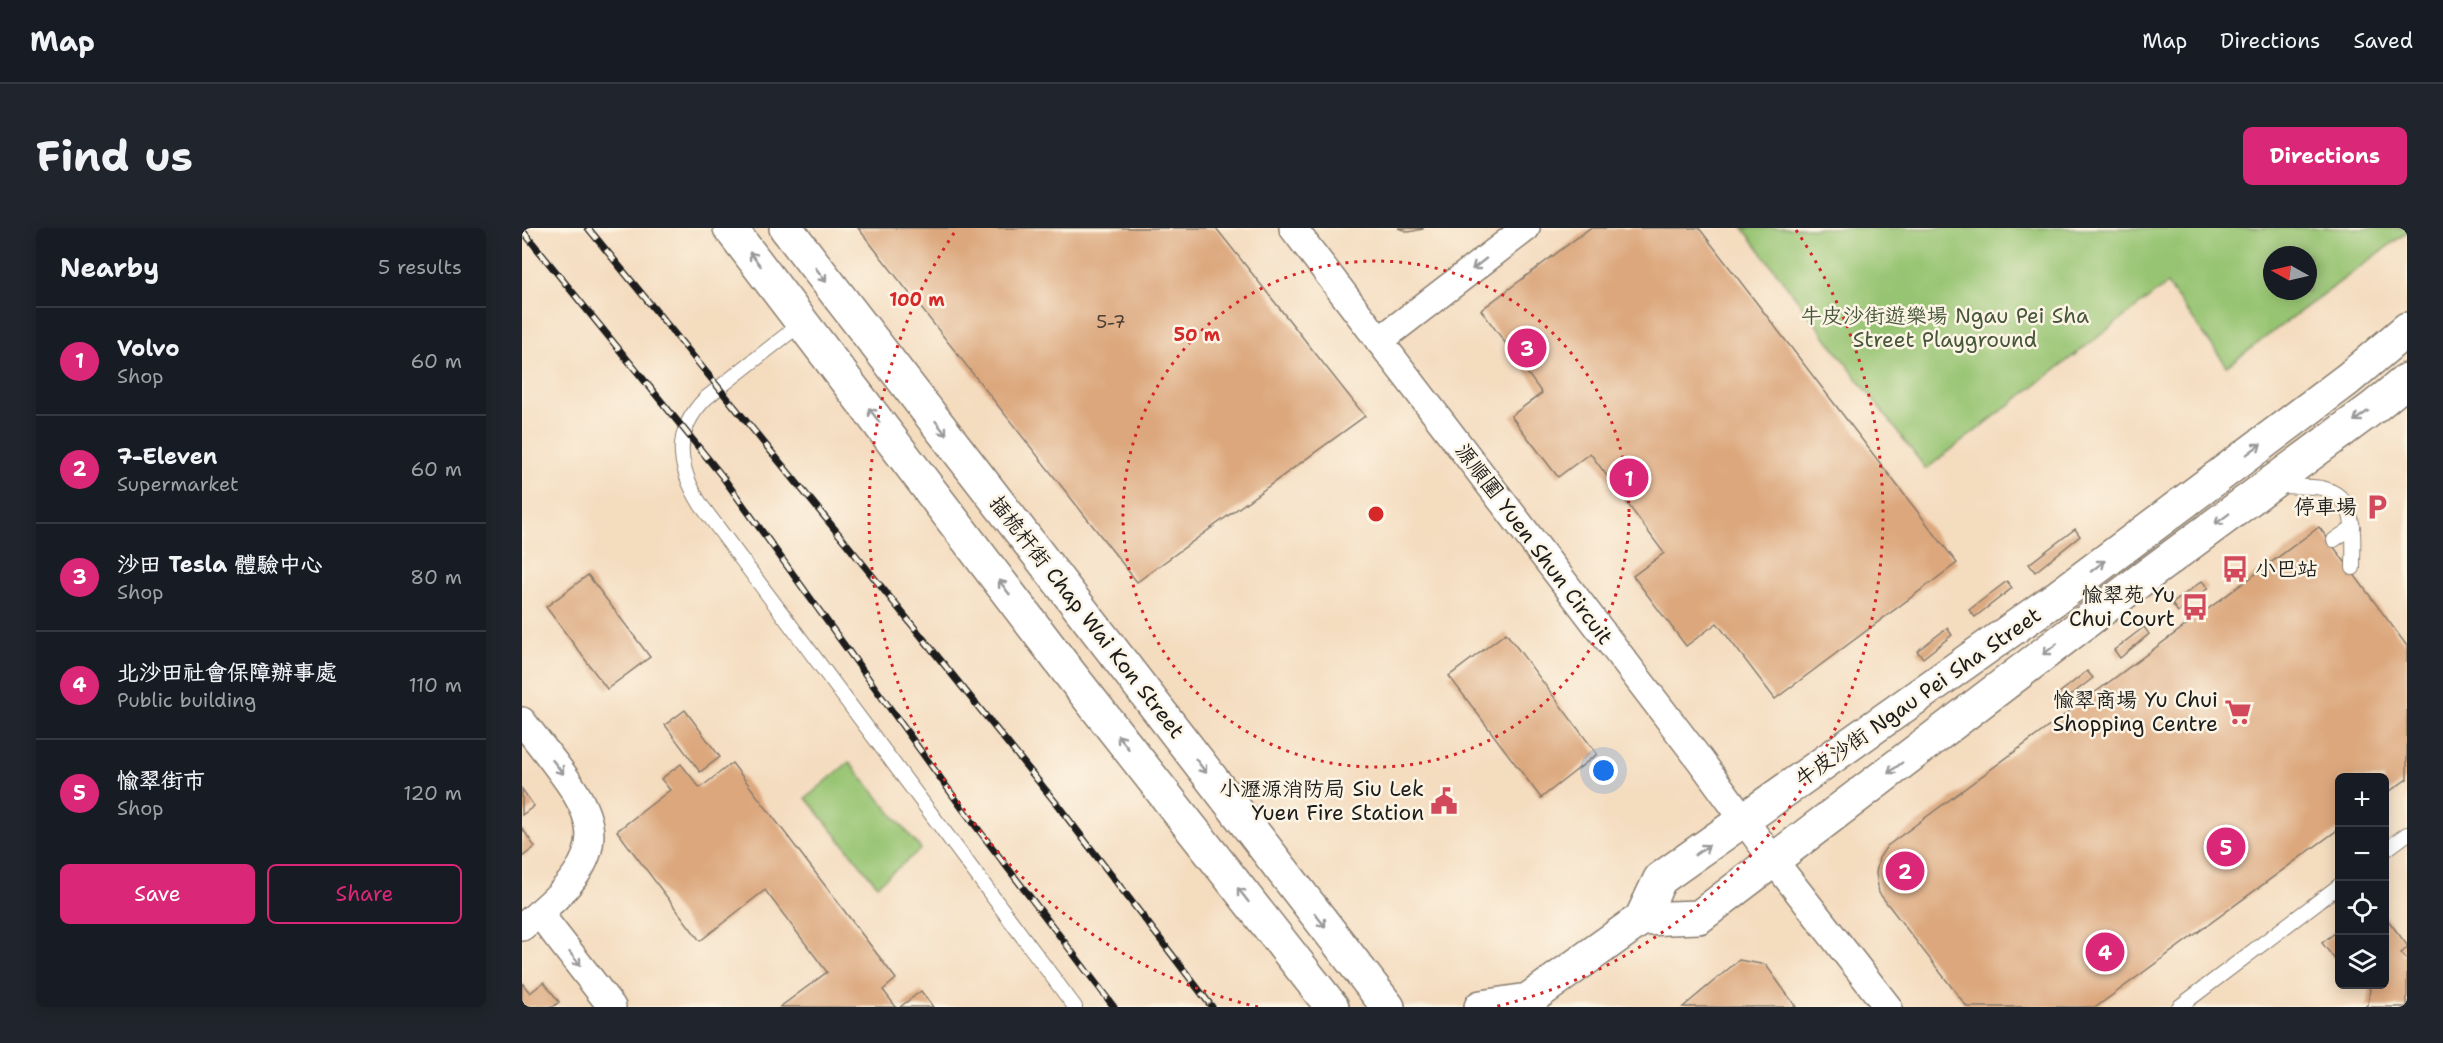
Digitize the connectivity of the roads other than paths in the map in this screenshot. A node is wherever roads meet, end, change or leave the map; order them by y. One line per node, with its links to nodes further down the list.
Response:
1 (730, 228): 5 (street, one-way to 1)
2 (786, 228): 25 (street, 插桅杆街 Chap Wai Kon Street, one-way to 25)
3 (1293, 228): 7 (street, 源順圍 Yuen Shun Circuit)
4 (1526, 228): 7 (street, one-way to 7)
5 (803, 322): 23 (lane); 24 (street, one-way to 5)
6 (2407, 329): 14 (street, 牛皮沙街 Ngau Pei Sha Street, one-way to 6)
7 (1378, 341): 14 (street, 源順圍 Yuen Shun Circuit)
8 (2407, 380): 9 (street, 牛皮沙街 Ngau Pei Sha Street, one-way to 9)
9 (2269, 484): 10 (lane); 17 (street, 牛皮沙街 Ngau Pei Sha Street, one-way to 17)
10 (2353, 527): 11 (lane); 12 (lane)
11 (2334, 540)
12 (2353, 568)
13 (522, 721): 20 (street, one-way to 20)
14 (1744, 821): 17 (street, 源順圍 Yuen Shun Circuit); 19 (street, 牛皮沙街 Ngau Pei Sha Street, one-way to 14)
15 (2407, 834): 16 (lane)
16 (2389, 848)
17 (1774, 861): 19 (street, 牛皮沙街 Ngau Pei Sha Street); 27 (street, 源順圍 Yuen Shun Circuit)
18 (2335, 889): 28 (lane)
19 (1641, 919): 21 (street, 牛皮沙街 Ngau Pei Sha Street)
20 (531, 920): 22 (street, one-way to 22)
21 (1526, 1004): 26 (street, 牛皮沙街 Ngau Pei Sha Street)
22 (612, 1007)
23 (1075, 1007)
24 (1332, 1007)
25 (1388, 1007)
26 (1481, 1007)
27 (1888, 1007)
28 (2179, 1007)

